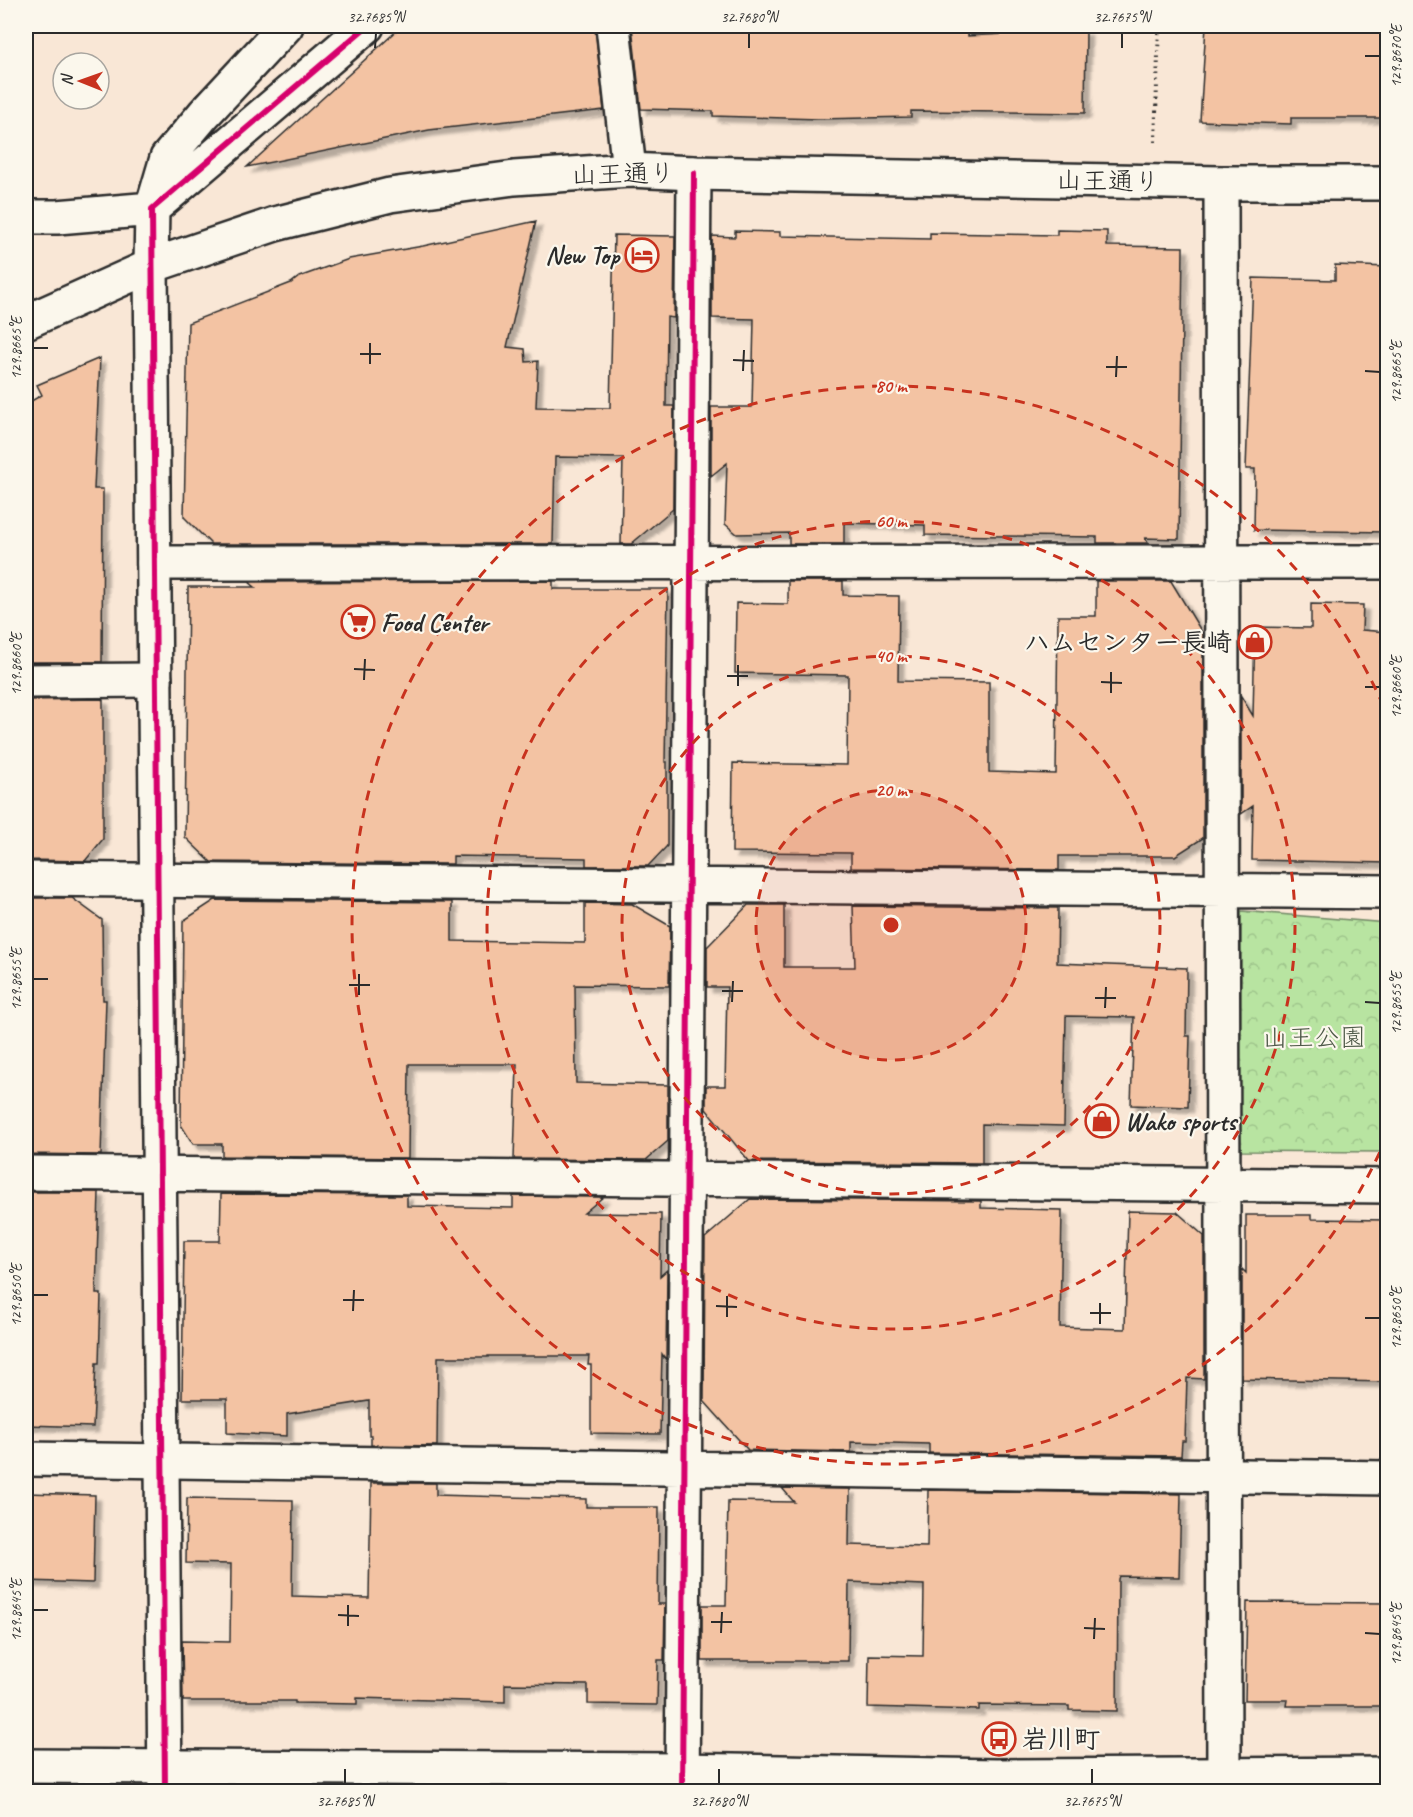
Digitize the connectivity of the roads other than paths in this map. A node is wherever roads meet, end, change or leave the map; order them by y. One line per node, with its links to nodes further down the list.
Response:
1 (286, 26): 8 (main road)
2 (367, 26): 8 (main road)
3 (614, 26): 4 (main road)
4 (629, 170): 5 (main road, 山王通り); 10 (main road, 山王通り)
5 (694, 173): 6 (main road, 山王通り); 15 (main road)
6 (1221, 183): 7 (main road, 山王通り); 12 (main road)
7 (1388, 183)
8 (152, 209): 9 (main road); 10 (main road)
9 (26, 217)
10 (151, 266): 11 (main road, 山王通り); 14 (main road)
11 (26, 322)
12 (1222, 562): 13 (main road); 15 (main road); 21 (main road)
13 (1388, 562)
14 (154, 563): 15 (main road); 16 (main road)
15 (691, 563): 20 (main road)
16 (154, 680): 17 (main road); 19 (main road)
17 (26, 681)
18 (26, 879): 19 (main road)
19 (156, 880): 20 (main road); 24 (main road)
20 (689, 886): 21 (main road); 25 (main road)
21 (1222, 891): 22 (main road); 26 (main road)
22 (1388, 892)
23 (26, 1173): 24 (main road)
24 (159, 1174): 25 (main road); 29 (main road)
25 (687, 1179): 26 (main road); 30 (main road)
26 (1223, 1184): 27 (main road); 31 (main road)
27 (1388, 1185)
28 (26, 1460): 29 (main road)
29 (162, 1461): 30 (main road); 35 (main road)
30 (684, 1469): 31 (main road); 36 (main road)
31 (1224, 1476): 32 (main road); 37 (main road)
32 (1388, 1478)
33 (26, 1766): 35 (main road)
34 (1388, 1774): 37 (main road)
35 (165, 1780): 36 (main road)
36 (682, 1781): 37 (main road)
37 (1225, 1783)

